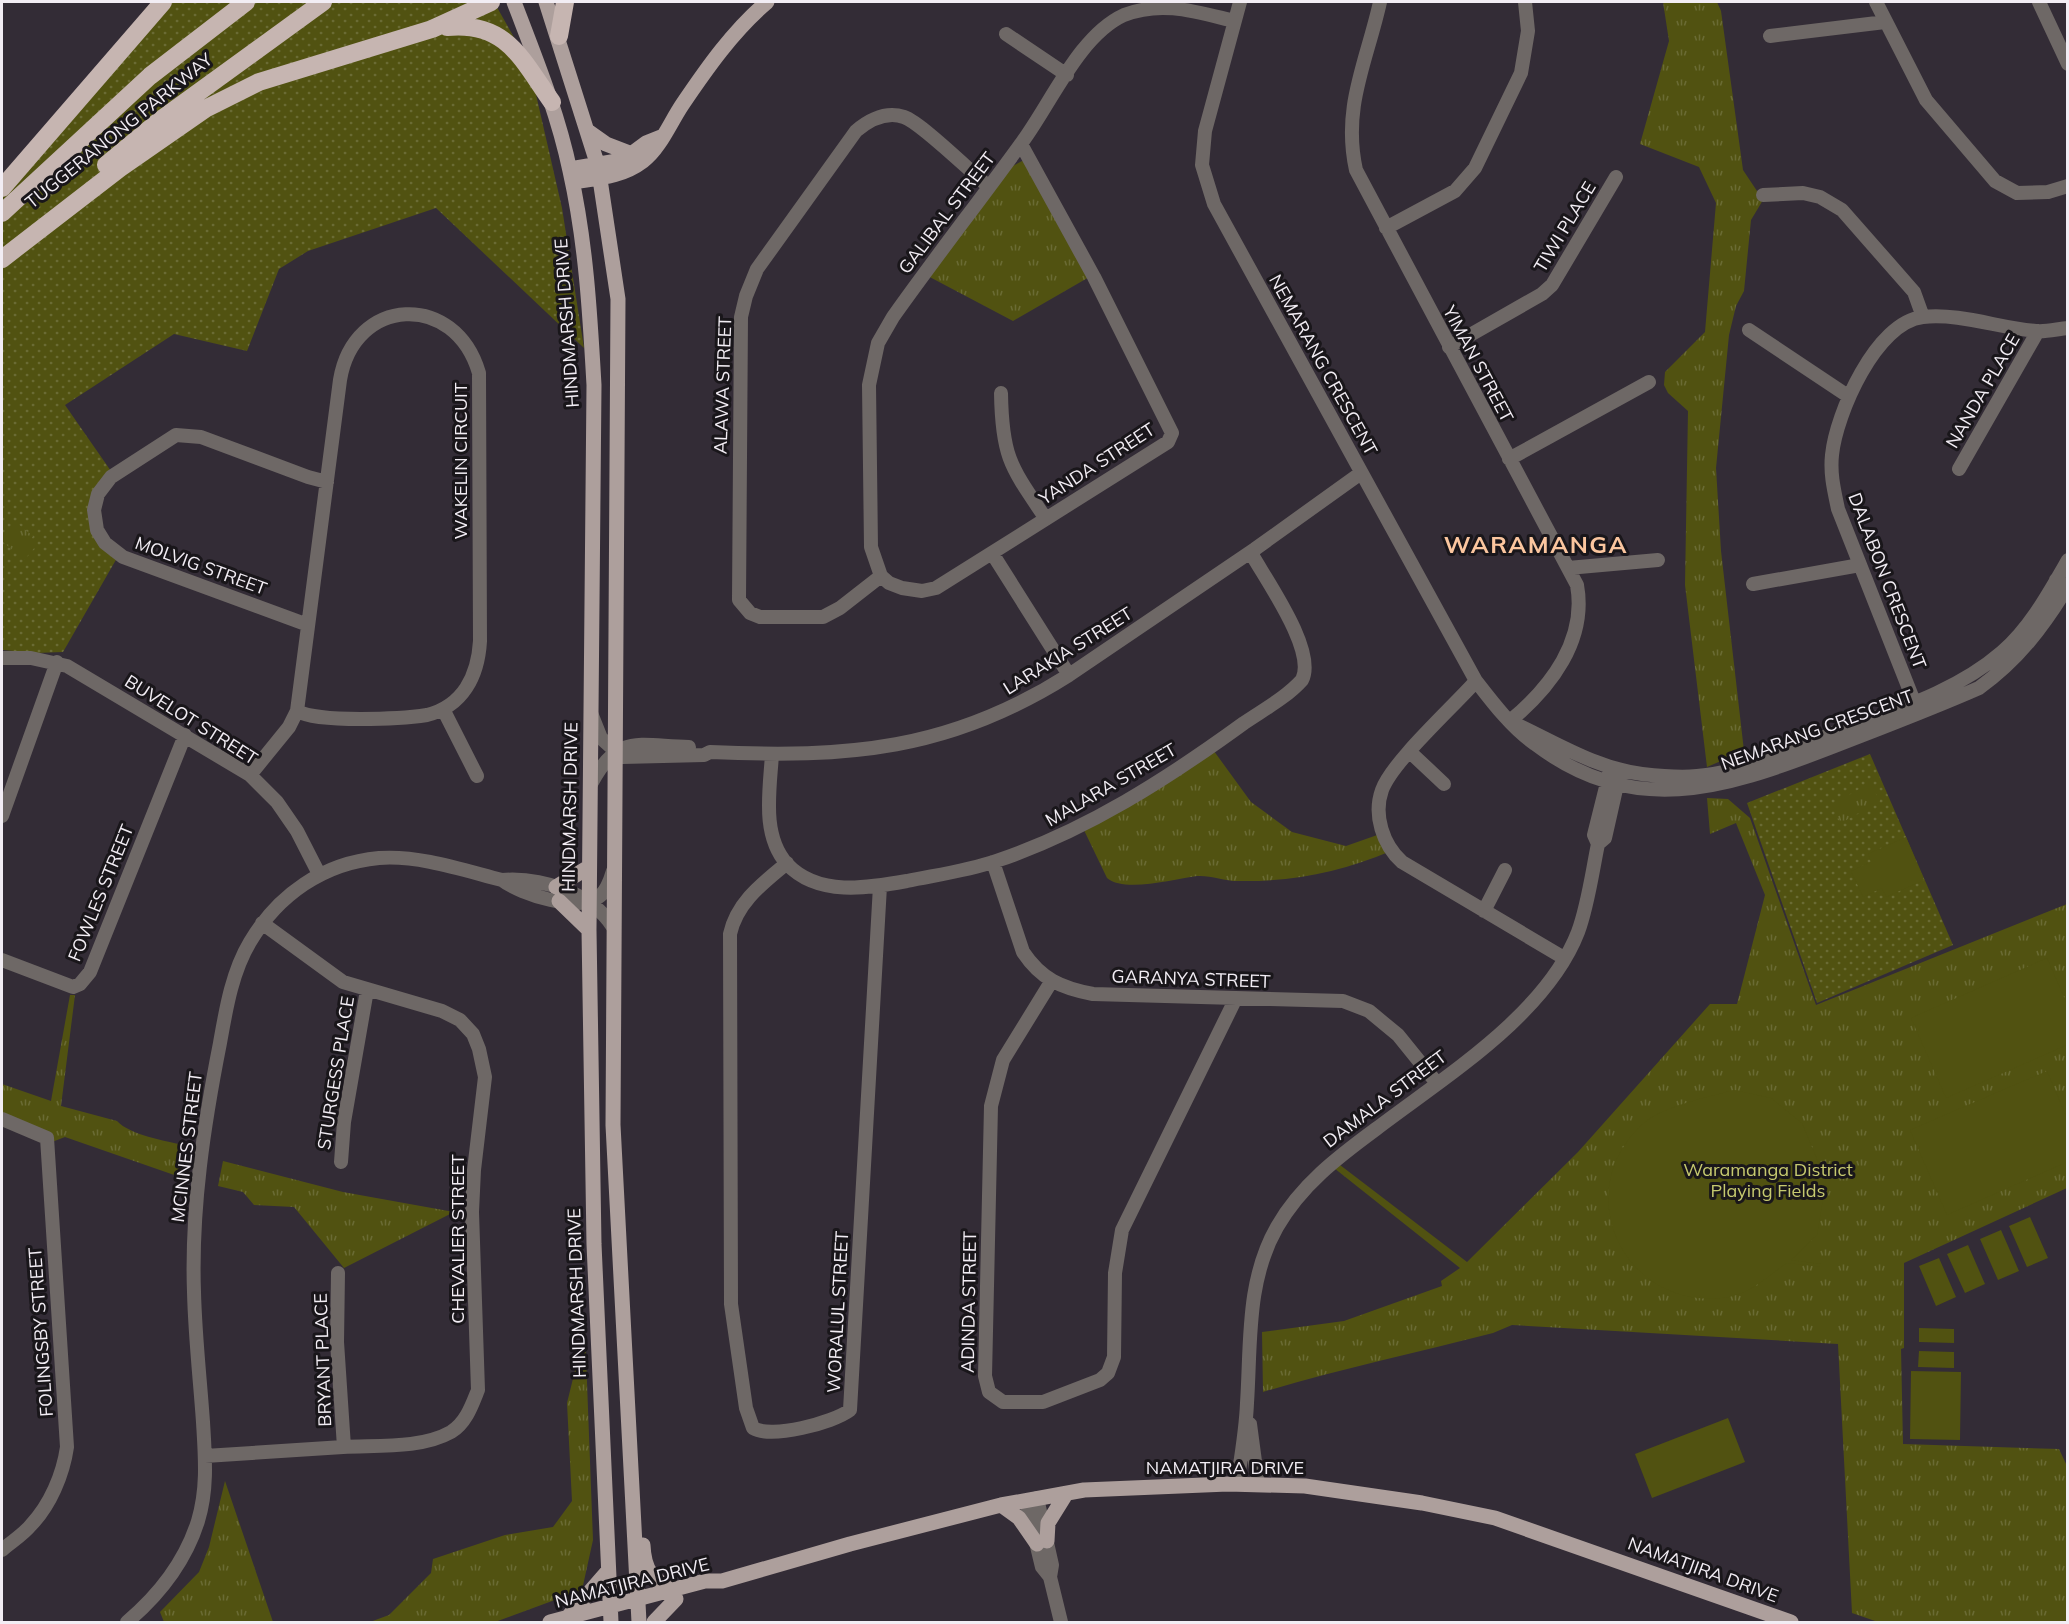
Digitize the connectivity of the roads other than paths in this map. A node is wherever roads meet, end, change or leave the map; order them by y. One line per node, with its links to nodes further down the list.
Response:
1 (163, 2): 32 (highway)
2 (246, 2): 34 (highway, TUGGERANONG PARKWAY)
3 (323, 2): 36 (highway, TUGGERANONG PARKWAY)
4 (490, 2): 16 (highway)
5 (514, 2): 22 (main road, HINDMARSH DRIVE)
6 (546, 2): 18 (main road)
7 (565, 2): 18 (highway)
8 (767, 2): 24 (main road)
9 (1240, 2): 14 (street, NEMARANG CRESCENT)
10 (1380, 2): 35 (street, YIMAN STREET)
11 (1526, 2): 35 (street)
12 (1876, 2): 15 (street)
13 (2039, 2): 20 (street)
14 (1234, 21): 21 (street, GALIBAL STREET); 48 (street, NEMARANG CRESCENT)
15 (1885, 22): 19 (street); 31 (street)
16 (432, 29): 22 (highway); 37 (highway)
17 (1006, 34): 21 (street)
18 (559, 36): 23 (main road)
19 (1770, 36)
20 (2067, 64)
21 (1066, 75): 25 (street, GALIBAL STREET)
22 (552, 102): 28 (main road, HINDMARSH DRIVE)
23 (590, 132): 26 (main road); 27 (main road)
24 (661, 137): 26 (main road); 27 (main road)
25 (1022, 144): 30 (street, GALIBAL STREET); 50 (street, YANDA STREET)
26 (632, 154): 27 (main road)
27 (600, 172): 28 (main road); 70 (main road)
28 (571, 175): 67 (main road, HINDMARSH DRIVE)
29 (1616, 177): 42 (street, TIWI PLACE)
30 (988, 186): 57 (street, GALIBAL STREET); 57 (street, ALAWA STREET)
31 (2067, 186)
32 (2, 188)
33 (1763, 195): 38 (street)
34 (2, 213)
35 (1386, 228): 42 (street, YIMAN STREET)
36 (2, 253)
37 (2, 259)
38 (1923, 317): 41 (street, DALABON CRESCENT); 45 (street, DALABON CRESCENT)
39 (2067, 328): 41 (street, DALABON CRESCENT)
40 (1749, 330): 45 (street)
41 (2038, 332): 47 (street, NANDA PLACE)
42 (1449, 347): 46 (street, YIMAN STREET)
43 (1649, 382): 46 (street)
44 (1001, 393): 50 (street)
45 (1848, 396): 54 (street, DALABON CRESCENT)
46 (1509, 459): 55 (street, YIMAN STREET)
47 (1959, 469)
48 (1363, 477): 52 (street, LARAKIA STREET); 63 (street, NEMARANG CRESCENT)
49 (327, 482): 59 (street, WAKELIN CIRCUIT); 59 (street, MOLVIG STREET); 65 (street, WAKELIN CIRCUIT)
50 (1046, 519): 51 (street, YANDA STREET)
51 (992, 553): 57 (street, YANDA STREET); 62 (street)
52 (1251, 553): 62 (street, LARAKIA STREET); 81 (street, MALARA STREET)
53 (1658, 560): 55 (street)
54 (1860, 565): 58 (street); 64 (street, DALABON CRESCENT)
55 (1568, 568): 68 (street, YIMAN STREET)
56 (2064, 574): 64 (street, NEMARANG CRESCENT)
57 (881, 576)
58 (1753, 584)
59 (308, 625): 66 (street, WAKELIN CIRCUIT)
60 (2, 658): 61 (street, BUVELOT STREET)
61 (57, 662): 69 (street, BUVELOT STREET); 80 (street)
62 (1069, 675): 72 (street, LARAKIA STREET)
63 (1476, 681): 68 (street, NEMARANG CRESCENT); 71 (street)
64 (1916, 707): 76 (street, NEMARANG CRESCENT)
65 (443, 709): 66 (street, WAKELIN CIRCUIT); 75 (street)
66 (297, 711): 74 (street, WAKELIN CIRCUIT)
67 (591, 711): 70 (street); 78 (main road, HINDMARSH DRIVE)
68 (1510, 721): 73 (street, NEMARANG CRESCENT); 77 (street, NEMARANG CRESCENT)
69 (185, 735): 74 (street, BUVELOT STREET); 95 (street, FOWLES STREET)
70 (614, 752): 72 (street, LARAKIA STREET); 78 (street); 85 (main road)
71 (1410, 752): 79 (street); 90 (street)
72 (772, 754): 82 (street, MALARA STREET)
73 (1615, 768): 76 (street, NEMARANG CRESCENT); 77 (street, DAMALA STREET)
74 (250, 776): 86 (street, BUVELOT STREET)
75 (477, 776)
76 (1726, 777): 77 (street, NEMARANG CRESCENT)
77 (1613, 783): 94 (street, DAMALA STREET)
78 (591, 784): 83 (main road, HINDMARSH DRIVE)
79 (1444, 784)
80 (2, 816)
81 (993, 862): 87 (street, MALARA STREET); 96 (street, GARANYA STREET)
82 (787, 863): 87 (street, MALARA STREET); 87 (street, WORALUL STREET)
83 (589, 867): 88 (main road); 89 (main road, HINDMARSH DRIVE)
84 (1505, 870): 90 (street)
85 (613, 871): 89 (street); 92 (main road)
86 (320, 874): 88 (street, MCINNES STREET); 91 (street, MCINNES STREET)
87 (880, 886)
88 (557, 894): 89 (street, MCINNES STREET); 93 (main road)
89 (589, 902): 92 (street, MCINNES STREET); 93 (main road, HINDMARSH DRIVE)
90 (1484, 911): 94 (street)
91 (262, 923): 97 (street, CHEVALIER STREET); 105 (street, MCINNES STREET)
92 (613, 927): 108 (main road)
93 (589, 930): 114 (main road, HINDMARSH DRIVE)
94 (1564, 958): 99 (street, DAMALA STREET)
95 (2, 960)
96 (1051, 982): 98 (street, GARANYA STREET); 98 (street, ADINDA STREET)
97 (367, 990): 101 (street, STURGESS PLACE); 104 (street, CHEVALIER STREET)
98 (1236, 998): 99 (street, GARANYA STREET)
99 (1436, 1082): 103 (street, DAMALA STREET)
100 (2, 1119): 113 (street, FOLINGSBY STREET)
101 (341, 1162)
102 (338, 1272): 104 (street, BRYANT PLACE)
103 (1247, 1407): 106 (street, DAMALA STREET); 107 (street, DAMALA STREET)
104 (344, 1447): 105 (street, CHEVALIER STREET)
105 (205, 1456): 119 (street, MCINNES STREET)
106 (1237, 1484): 107 (main road, NAMATJIRA DRIVE); 109 (main road, NAMATJIRA DRIVE)
107 (1258, 1484): 124 (main road, NAMATJIRA DRIVE)
108 (630, 1486): 115 (main road); 116 (main road)
109 (1066, 1494): 110 (main road, NAMATJIRA DRIVE); 112 (main road)
110 (1031, 1500): 111 (main road, NAMATJIRA DRIVE); 112 (street)
111 (1002, 1505): 112 (main road); 115 (main road, NAMATJIRA DRIVE)
112 (1042, 1542): 123 (street)
113 (2, 1550)
114 (608, 1571): 117 (main road, HINDMARSH DRIVE); 118 (main road)
115 (676, 1594): 116 (main road, NAMATJIRA DRIVE); 122 (main road)
116 (638, 1610): 117 (main road, NAMATJIRA DRIVE)
117 (611, 1615): 118 (main road, NAMATJIRA DRIVE); 121 (main road, NAMATJIRA DRIVE)
118 (567, 1618): 120 (main road, NAMATJIRA DRIVE)
119 (127, 1623)
120 (550, 1623)
121 (588, 1623)
122 (654, 1623)
123 (1061, 1623)
124 (1791, 1623)

